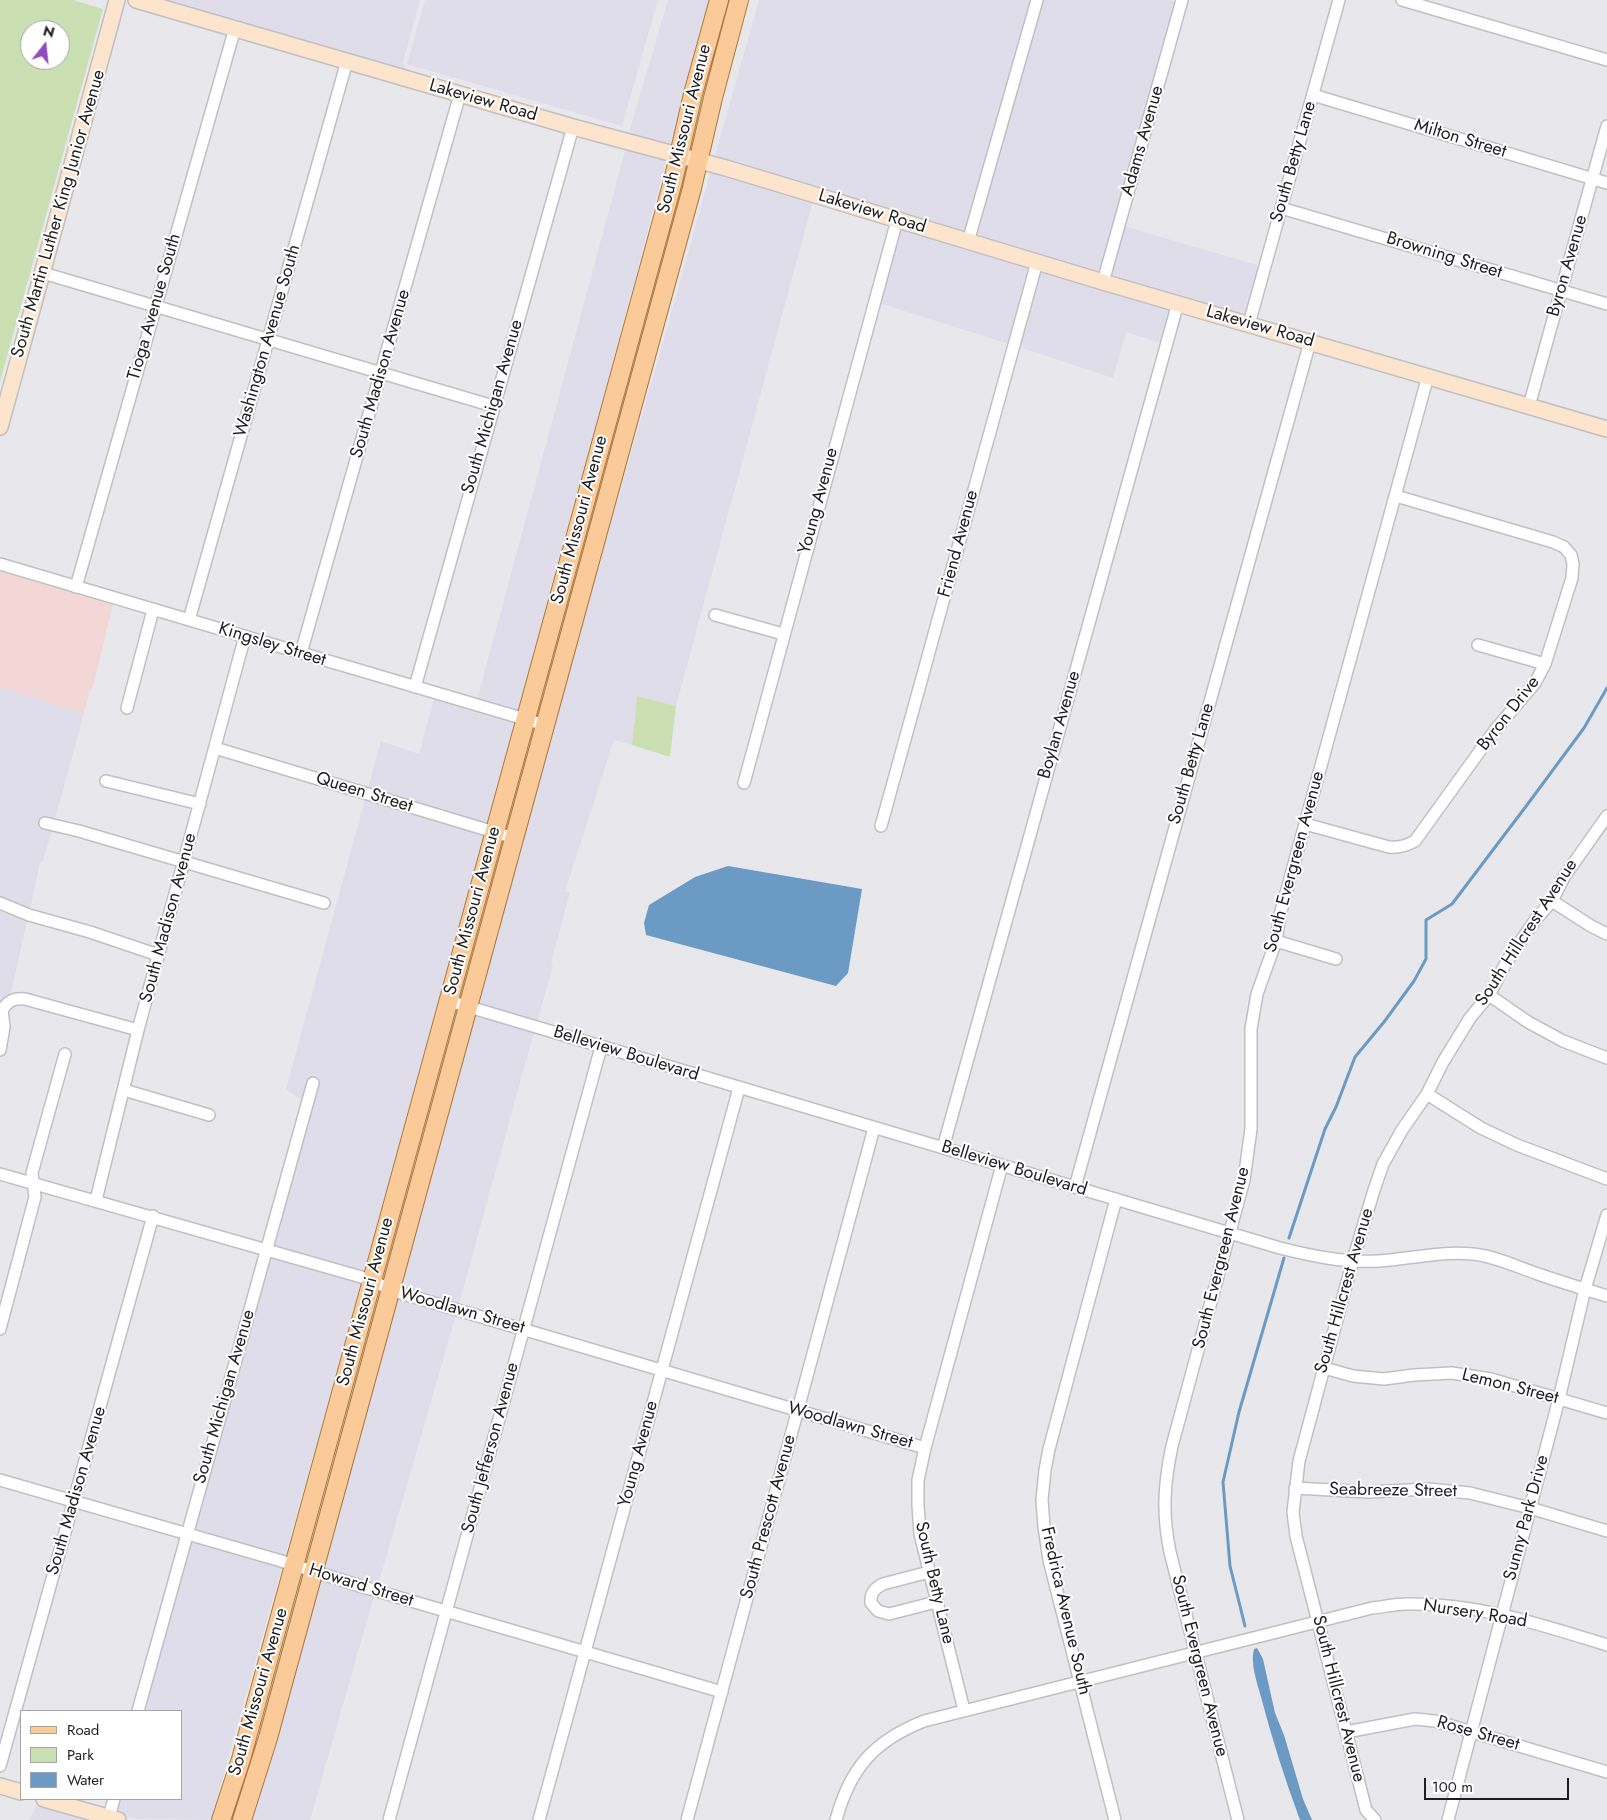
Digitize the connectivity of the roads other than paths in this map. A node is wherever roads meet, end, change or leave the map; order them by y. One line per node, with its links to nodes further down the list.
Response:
1 (117, 0): 24 (street, South Martin Luther King Junior Avenue)
2 (136, 0): 9 (street, Lakeview Road)
3 (718, 0): 16 (main road, South Missouri Avenue)
4 (739, 0): 17 (main road, South Missouri Avenue)
5 (1038, 0): 22 (street)
6 (1182, 0): 25 (street, Adams Avenue)
7 (1339, 0): 13 (street, South Betty Lane)
8 (1402, 0): 10 (street)
9 (235, 28): 11 (street, Lakeview Road); 29 (street, Tioga Avenue South)
10 (1607, 60)
11 (347, 61): 12 (street, Lakeview Road); 31 (street, Washington Avenue South)
12 (460, 94): 15 (street, Lakeview Road); 33 (street, South Madison Avenue)
13 (1313, 95): 18 (street, Milton Street); 20 (street, South Betty Lane)
14 (1607, 126): 18 (street, Byron Avenue)
15 (573, 127): 16 (street, Lakeview Road); 35 (street, South Michigan Avenue)
16 (679, 156): 17 (street, Lakeview Road); 52 (main road, South Missouri Avenue)
17 (698, 161): 21 (street, Lakeview Road); 53 (main road, South Missouri Avenue)
18 (1592, 178): 19 (street, Milton Street); 26 (street, Byron Avenue)
19 (1607, 183)
20 (1281, 208): 26 (street, Browning Street); 30 (street, South Betty Lane)
21 (897, 220): 22 (street, Lakeview Road); 45 (street, Young Avenue)
22 (968, 242): 23 (street, Lakeview Road)
23 (1037, 262): 25 (street, Lakeview Road); 61 (street, Friend Avenue)
24 (43, 272): 29 (street); 37 (street, South Martin Luther King Junior Avenue)
25 (1103, 282): 27 (street, Lakeview Road)
26 (1561, 291): 28 (street, Browning Street); 36 (street, Byron Avenue)
27 (1178, 303): 30 (street, Lakeview Road); 86 (street, Boylan Avenue)
28 (1607, 304)
29 (156, 306): 31 (street); 41 (street, Tioga Avenue South)
30 (1249, 324): 32 (street, Lakeview Road)
31 (268, 340): 33 (street); 44 (street, Washington Avenue South)
32 (1310, 342): 34 (street, Lakeview Road); 91 (street, South Betty Lane)
33 (381, 373): 35 (street); 48 (street, South Madison Avenue)
34 (1428, 376): 36 (street, Lakeview Road); 39 (street, South Evergreen Avenue)
35 (493, 406): 50 (street, South Michigan Avenue)
36 (1529, 406): 38 (street, Lakeview Road)
37 (0, 427)
38 (1607, 430)
39 (1396, 496): 49 (street, Byron Drive); 60 (street, South Evergreen Avenue)
40 (0, 564): 41 (street, Kingsley Street)
41 (76, 587): 42 (street, Kingsley Street)
42 (153, 610): 44 (street, Kingsley Street); 51 (street)
43 (716, 615): 45 (street)
44 (189, 620): 46 (street, Kingsley Street)
45 (783, 634): 56 (street, Young Avenue)
46 (245, 636): 48 (street, Kingsley Street); 54 (street, South Madison Avenue)
47 (1478, 645): 49 (street)
48 (301, 654): 50 (street, Kingsley Street)
49 (1546, 664): 60 (street, Byron Drive)
50 (415, 687): 52 (street, Kingsley Street)
51 (127, 708)
52 (526, 720): 53 (street, Kingsley Street); 62 (main road, South Missouri Avenue)
53 (545, 725): 63 (main road, South Missouri Avenue)
54 (215, 748): 57 (street, South Madison Avenue); 62 (street, Queen Street)
55 (106, 781): 57 (street)
56 (744, 782)
57 (200, 804): 64 (street, South Madison Avenue)
58 (1607, 816): 65 (street, South Hillcrest Avenue)
59 (45, 823): 64 (street)
60 (1305, 824): 69 (street, South Evergreen Avenue)
61 (881, 826)
62 (495, 832): 63 (street, Queen Street); 73 (main road, South Missouri Avenue)
63 (514, 838): 74 (main road, South Missouri Avenue)
64 (183, 862): 67 (street); 70 (street, South Madison Avenue)
65 (1552, 901): 68 (street); 72 (street, South Hillcrest Avenue)
66 (0, 903): 70 (street)
67 (324, 903)
68 (1607, 934)
69 (1276, 941): 71 (street); 96 (street, South Evergreen Avenue)
70 (158, 955): 75 (street, South Madison Avenue)
71 (1336, 958)
72 (1489, 996): 79 (street); 83 (street, South Hillcrest Avenue)
73 (449, 1001): 74 (street, Belleview Boulevard); 99 (main road, South Missouri Avenue)
74 (468, 1007): 76 (street, Belleview Boulevard); 101 (main road, South Missouri Avenue)
75 (138, 1030): 77 (street); 82 (street, South Madison Avenue)
76 (601, 1047): 81 (street, Belleview Boulevard); 105 (street, South Jefferson Avenue)
77 (0, 1050)
78 (64, 1054): 90 (street)
79 (1607, 1058)
80 (312, 1083): 97 (street, South Michigan Avenue)
81 (739, 1088): 85 (street, Belleview Boulevard); 107 (street, Young Avenue)
82 (124, 1090): 84 (street); 93 (street, South Madison Avenue)
83 (1427, 1094): 89 (street); 98 (street, South Hillcrest Avenue)
84 (209, 1115)
85 (874, 1128): 86 (street, Belleview Boulevard); 109 (street, South Prescott Avenue)
86 (943, 1148): 87 (street, Belleview Boulevard)
87 (1002, 1165): 91 (street, Belleview Boulevard); 111 (street, South Betty Lane)
88 (0, 1174): 90 (street, Woodlawn Street)
89 (1607, 1179)
90 (33, 1183): 93 (street, Woodlawn Street); 103 (street)
91 (1075, 1187): 92 (street, Belleview Boulevard)
92 (1116, 1199): 96 (street, Belleview Boulevard); 128 (street, Fredrica Avenue South)
93 (96, 1200): 95 (street, Woodlawn Street)
94 (1607, 1215): 100 (street, Sunny Park Drive)
95 (152, 1216): 97 (street, Woodlawn Street); 114 (street, South Madison Avenue)
96 (1230, 1232): 98 (street, Belleview Boulevard); 127 (street, South Evergreen Avenue)
97 (267, 1249): 99 (street, Woodlawn Street); 117 (street, South Michigan Avenue)
98 (1353, 1260): 100 (street, Belleview Boulevard); 106 (street, South Hillcrest Avenue)
99 (372, 1280): 101 (street, Woodlawn Street); 118 (main road, South Missouri Avenue)
100 (1585, 1289): 102 (street, Belleview Boulevard); 108 (street, Sunny Park Drive)
101 (390, 1290): 105 (street, Woodlawn Street); 119 (main road, South Missouri Avenue)
102 (1607, 1296)
103 (4, 1298): 104 (street)
104 (0, 1329)
105 (523, 1329): 107 (street, Woodlawn Street); 122 (street, South Jefferson Avenue)
106 (1324, 1368): 108 (street, Lemon Street); 113 (street, South Hillcrest Avenue)
107 (662, 1370): 109 (street, Woodlawn Street); 126 (street, Young Avenue)
108 (1559, 1399): 110 (street, Lemon Street); 115 (street, Sunny Park Drive)
109 (798, 1410): 111 (street, Woodlawn Street); 129 (street, South Prescott Avenue)
110 (1607, 1413)
111 (925, 1448): 120 (street, South Betty Lane)
112 (0, 1480): 114 (street, Howard Street)
113 (1295, 1488): 115 (street, Seabreeze Street); 124 (street, South Hillcrest Avenue)
114 (74, 1501): 117 (street, Howard Street); 134 (street, South Madison Avenue)
115 (1530, 1508): 116 (street, Seabreeze Street); 123 (street, Sunny Park Drive)
116 (1607, 1531)
117 (187, 1533): 118 (street, Howard Street); 130 (street, South Michigan Avenue)
118 (294, 1564): 119 (street, Howard Street); 141 (main road, South Missouri Avenue)
119 (313, 1572): 122 (street, Howard Street); 142 (main road, South Missouri Avenue)
120 (929, 1572): 121 (street, South Betty Lane); 121 (street)
121 (936, 1602): 131 (street, South Betty Lane)
122 (446, 1611): 126 (street, Howard Street); 143 (street, South Jefferson Avenue)
123 (1501, 1615): 124 (street, Nursery Road); 125 (street, Nursery Road); 133 (street, Sunny Park Drive)
124 (1318, 1621): 127 (street, Nursery Road); 132 (street, South Hillcrest Avenue)
125 (1607, 1645)
126 (585, 1652): 129 (street, Howard Street); 144 (street, Young Avenue)
127 (1196, 1653): 128 (street, Nursery Road); 148 (street, South Evergreen Avenue)
128 (1081, 1681): 131 (street, Nursery Road); 147 (street, Fredrica Avenue South)
129 (722, 1692): 145 (street, South Prescott Avenue)
130 (138, 1710)
131 (964, 1710): 146 (street)
132 (1346, 1732): 133 (street, Rose Street); 149 (street, South Hillcrest Avenue)
133 (1472, 1732): 135 (street, Rose Street); 150 (street, Sunny Park Drive)
134 (0, 1766)
135 (1607, 1772)
136 (0, 1786): 137 (street)
137 (20, 1792)
138 (48, 1800): 140 (street)
139 (114, 1800): 140 (street)
140 (114, 1819)
141 (222, 1820)
142 (242, 1820)
143 (389, 1820)
144 (538, 1820)
145 (687, 1820)
146 (836, 1820)
147 (1115, 1820)
148 (1238, 1820)
149 (1375, 1820)
150 (1448, 1820)

